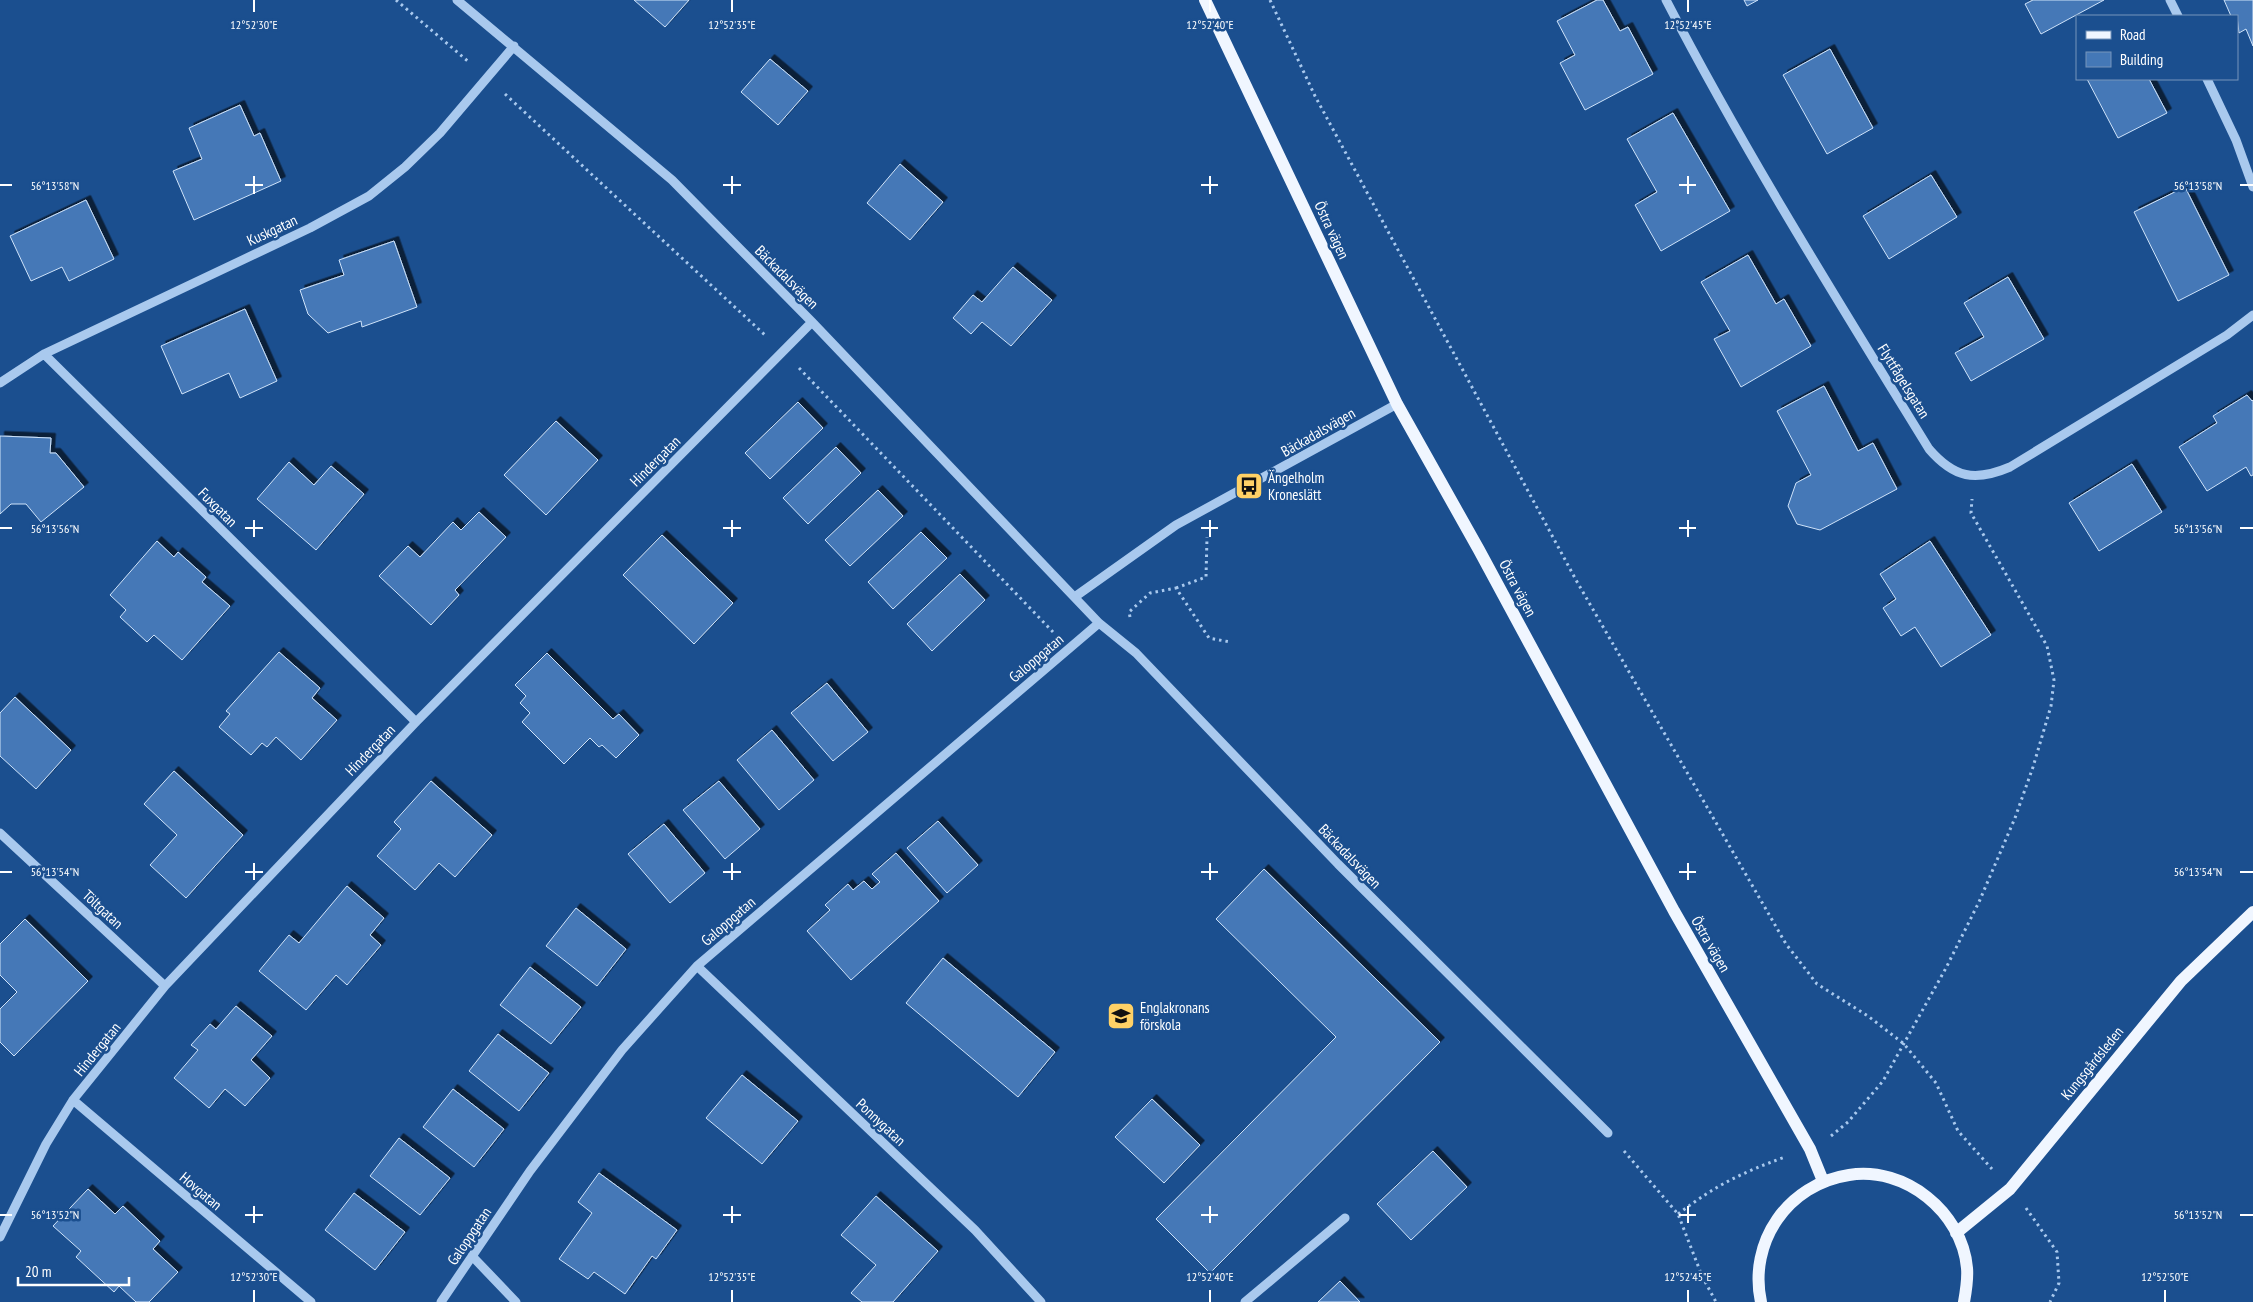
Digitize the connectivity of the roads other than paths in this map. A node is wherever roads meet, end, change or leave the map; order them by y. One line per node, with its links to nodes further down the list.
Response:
1 (457, 0): 6 (street, Bäckadalsvägen)
2 (1205, 0): 13 (main road, Östra vägen)
3 (1666, 0): 9 (street, Flyttfågelsgatan)
4 (2170, 0): 5 (street)
5 (2178, 15)
6 (514, 46): 10 (street, Bäckadalsvägen); 11 (street, Kuskgatan)
7 (2207, 80): 8 (street)
8 (2253, 187)
9 (2253, 315)
10 (812, 322): 14 (street, Bäckadalsvägen); 16 (street, Hindergatan)
11 (44, 354): 12 (street, Kuskgatan); 16 (street, Fuxgatan)
12 (0, 383)
13 (1397, 404): 14 (street, Bäckadalsvägen); 23 (main road, Östra vägen)
14 (1076, 596): 15 (street, Bäckadalsvägen)
15 (1099, 623): 19 (street, Galoppgatan); 22 (street, Bäckadalsvägen)
16 (416, 722): 20 (street, Hindergatan)
17 (0, 833): 20 (street, Töltgatan)
18 (2253, 912): 25 (main road, Kungsgårdsleden)
19 (697, 966): 27 (street, Galoppgatan); 31 (street, Ponnygatan)
20 (165, 986): 21 (street, Hindergatan)
21 (73, 1100): 26 (street, Hindergatan); 28 (street, Hovgatan)
22 (1608, 1133)
23 (1823, 1181): 25 (main road); 33 (main road)
24 (1345, 1218): 32 (street)
25 (1956, 1233): 34 (main road)
26 (0, 1236)
27 (472, 1256): 29 (street, Galoppgatan); 30 (street)
28 (310, 1302)
29 (441, 1302)
30 (516, 1302)
31 (1041, 1302)
32 (1245, 1302)
33 (1761, 1302)
34 (1964, 1302)

